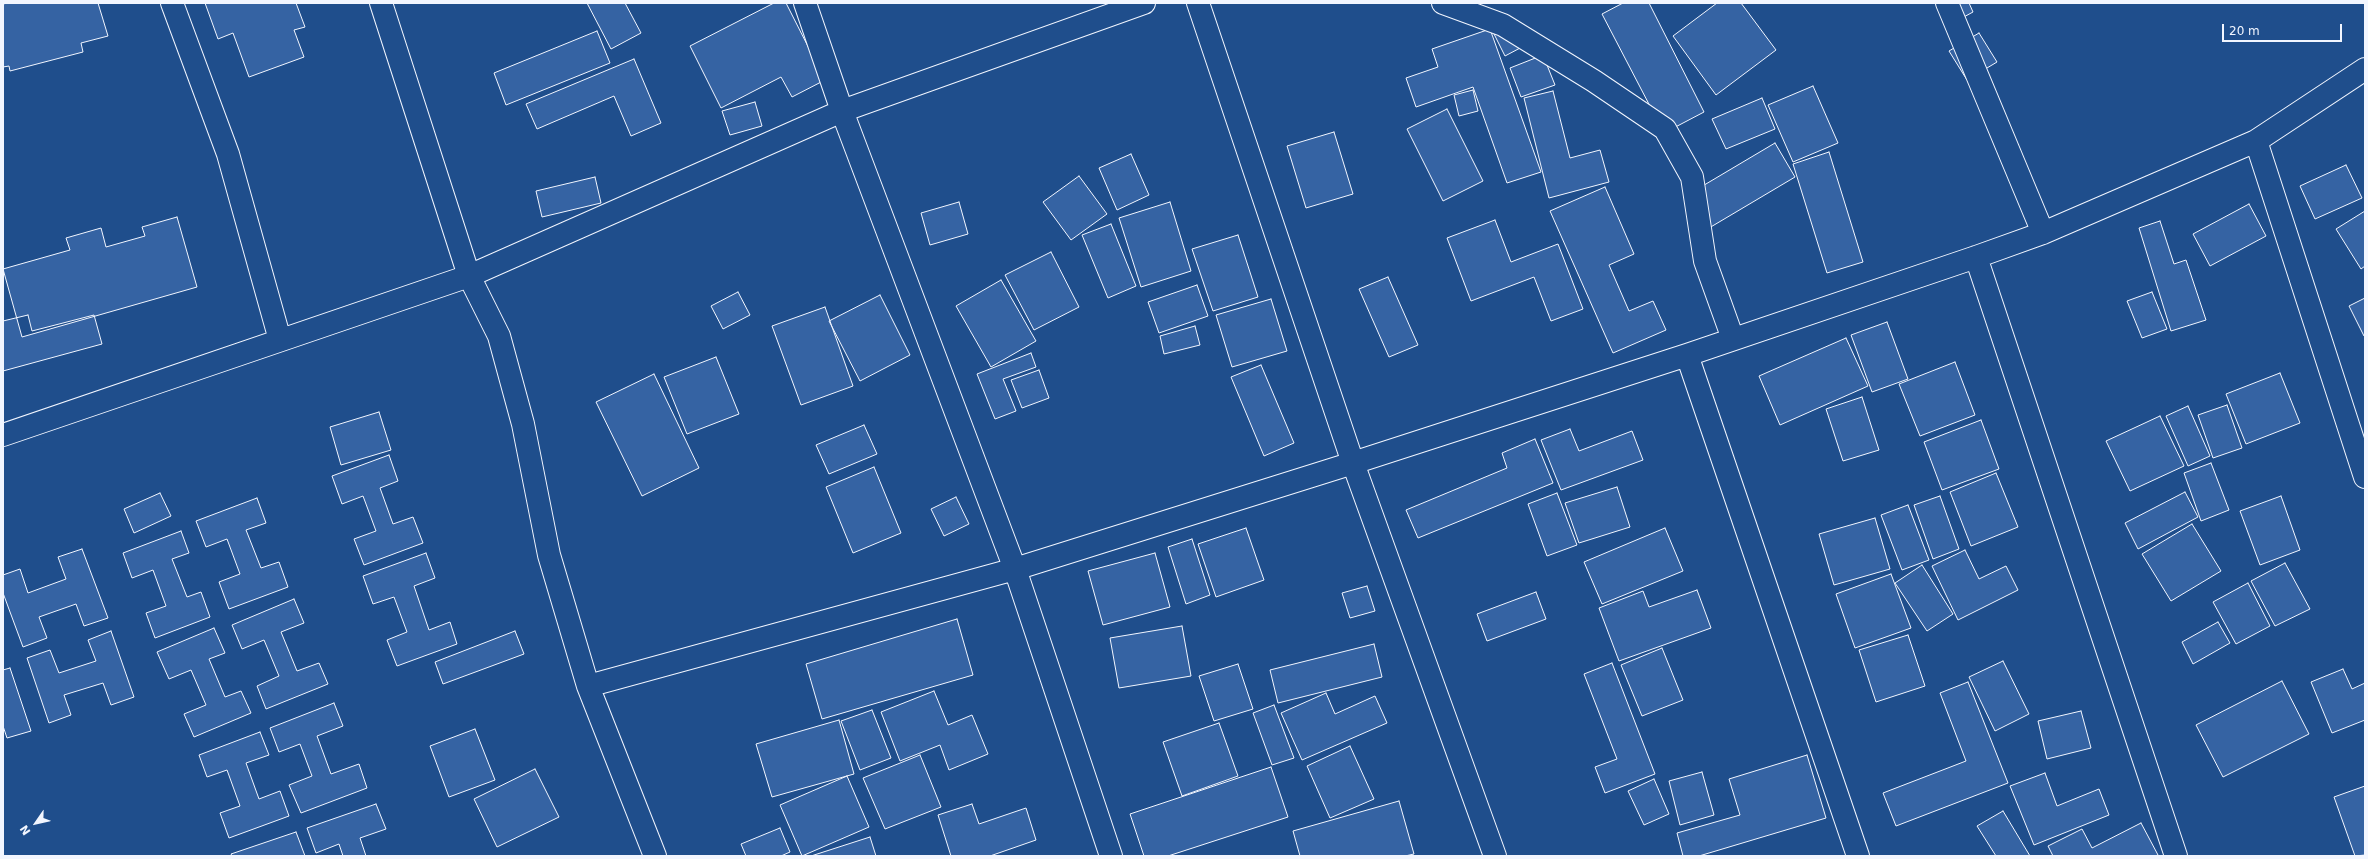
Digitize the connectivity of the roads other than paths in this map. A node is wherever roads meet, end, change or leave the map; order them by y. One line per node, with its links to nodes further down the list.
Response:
1 (172, 3): 15 (street)
2 (381, 3): 13 (street)
3 (805, 3): 9 (street)
4 (1144, 3): 9 (street)
5 (1198, 3): 18 (street)
6 (1443, 3): 14 (street)
7 (1947, 3): 11 (street)
8 (2365, 69): 10 (street)
9 (842, 111): 13 (street); 20 (street)
10 (2256, 141): 11 (street); 19 (street)
11 (2043, 234): 12 (street)
12 (1976, 257): 14 (street); 26 (street)
13 (469, 276): 15 (street); 21 (street)
14 (1733, 339): 16 (street)
15 (280, 340): 17 (street)
16 (1687, 355): 18 (street); 25 (street)
17 (3, 435)
18 (1353, 464): 20 (street); 24 (street)
19 (2365, 477)
20 (1015, 569): 21 (street); 23 (street)
21 (588, 686): 22 (street)
22 (655, 856)
23 (1111, 856)
24 (1495, 856)
25 (1858, 856)
26 (2176, 856)

